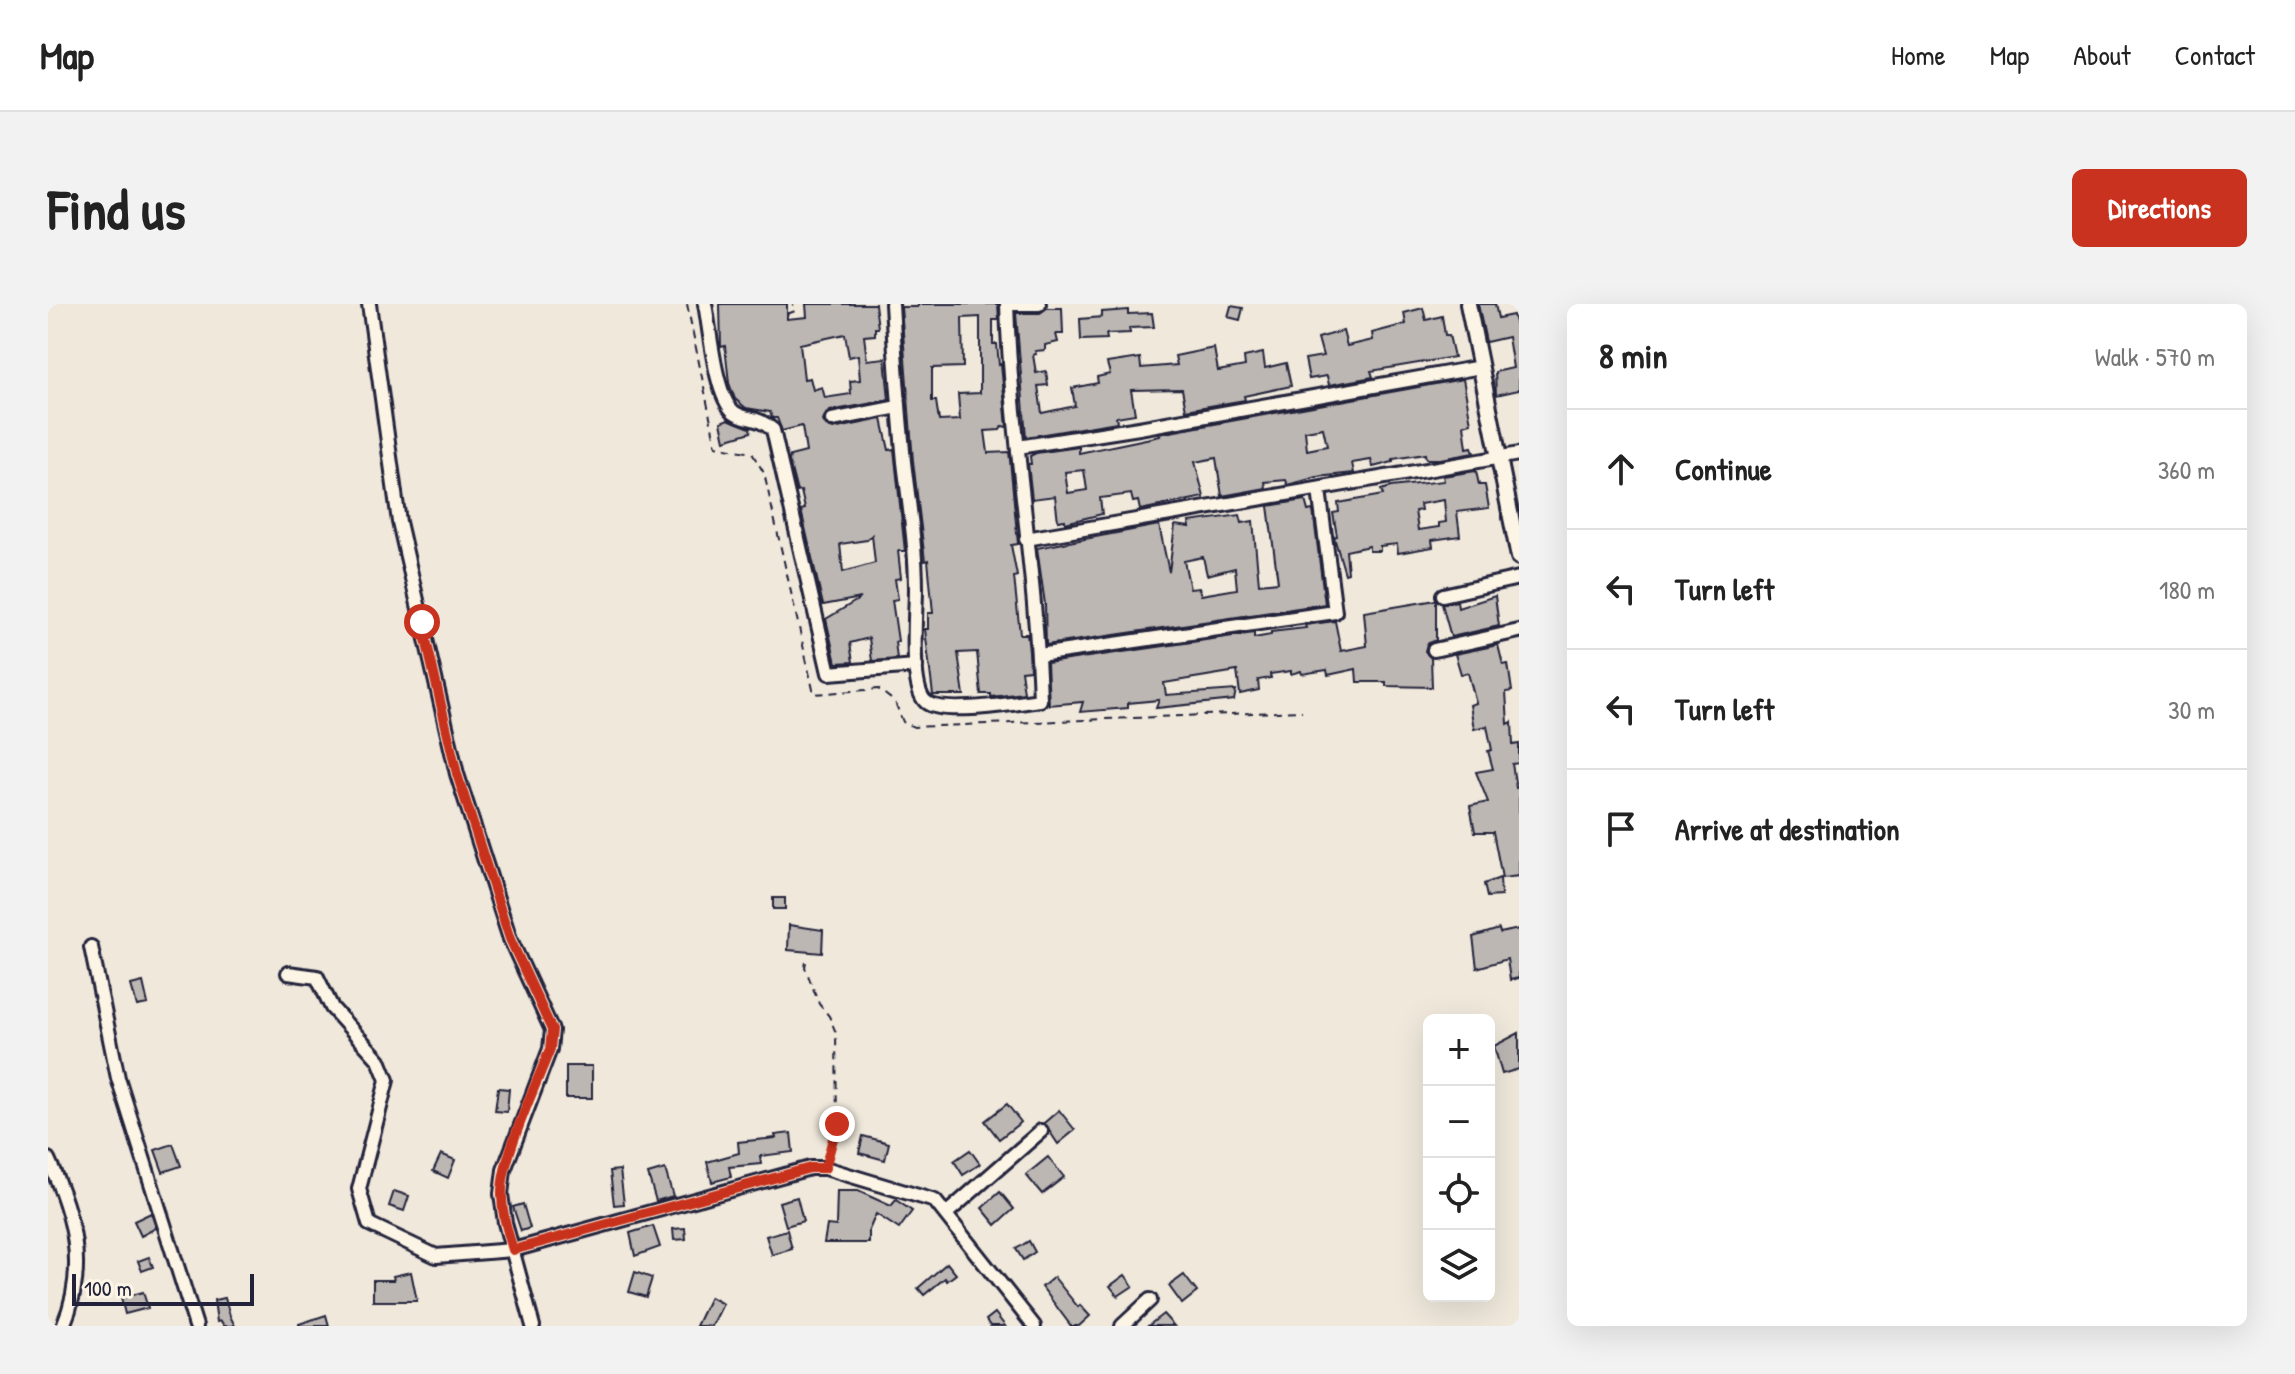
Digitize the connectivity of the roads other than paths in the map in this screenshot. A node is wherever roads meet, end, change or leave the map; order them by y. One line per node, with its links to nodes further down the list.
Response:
1 (369, 304): 27 (street)
2 (705, 304): 21 (street)
3 (892, 304): 8 (street)
4 (1007, 304): 5 (street); 10 (street)
5 (1039, 304)
6 (1468, 304): 7 (main road)
7 (1481, 367): 10 (street); 12 (main road)
8 (898, 407): 9 (street); 21 (street)
9 (832, 420)
10 (1018, 447): 14 (street)
11 (1519, 454): 12 (street)
12 (1501, 458): 13 (street); 15 (main road)
13 (1319, 490): 14 (street); 20 (street)
14 (1026, 539): 20 (street)
15 (1519, 557)
16 (1519, 578): 17 (street)
17 (1443, 595)
18 (1519, 631): 19 (street)
19 (1434, 650)
20 (1039, 655): 21 (street)
21 (916, 666)
22 (91, 947): 30 (street)
23 (288, 973): 27 (street)
24 (1041, 1131): 26 (street)
25 (48, 1159): 29 (street)
26 (946, 1214): 27 (street); 32 (street)
27 (513, 1250): 31 (street)
28 (1150, 1300): 33 (street)
29 (63, 1326)
30 (196, 1326)
31 (533, 1326)
32 (1034, 1326)
33 (1122, 1326)

